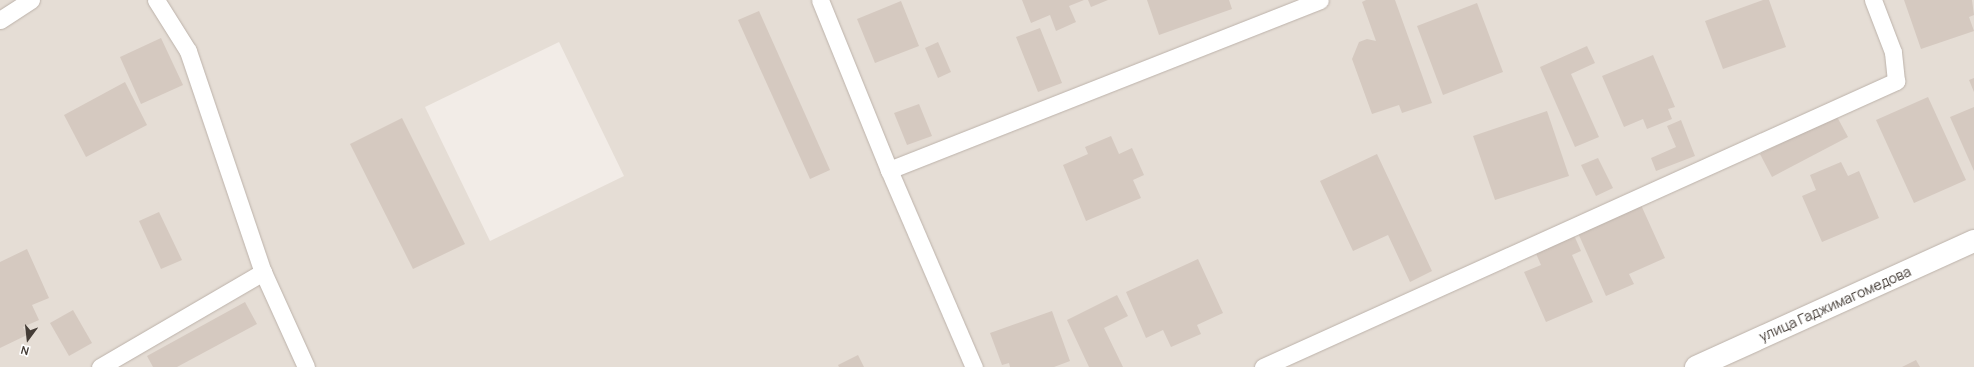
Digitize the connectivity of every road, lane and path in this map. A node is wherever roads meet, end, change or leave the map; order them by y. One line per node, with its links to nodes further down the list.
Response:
1 (31, 0): 6 (lane)
2 (156, 0): 9 (lane)
3 (820, 0): 7 (lane)
4 (1320, 0): 7 (lane)
5 (1873, 0): 13 (lane)
6 (0, 20)
7 (889, 170): 12 (lane)
8 (1974, 241): 14 (street, улица Гаджимагомедова)
9 (263, 272): 10 (lane); 11 (lane)
10 (100, 367)
11 (306, 367)
12 (974, 367)
13 (1263, 367)
14 (1696, 367)

